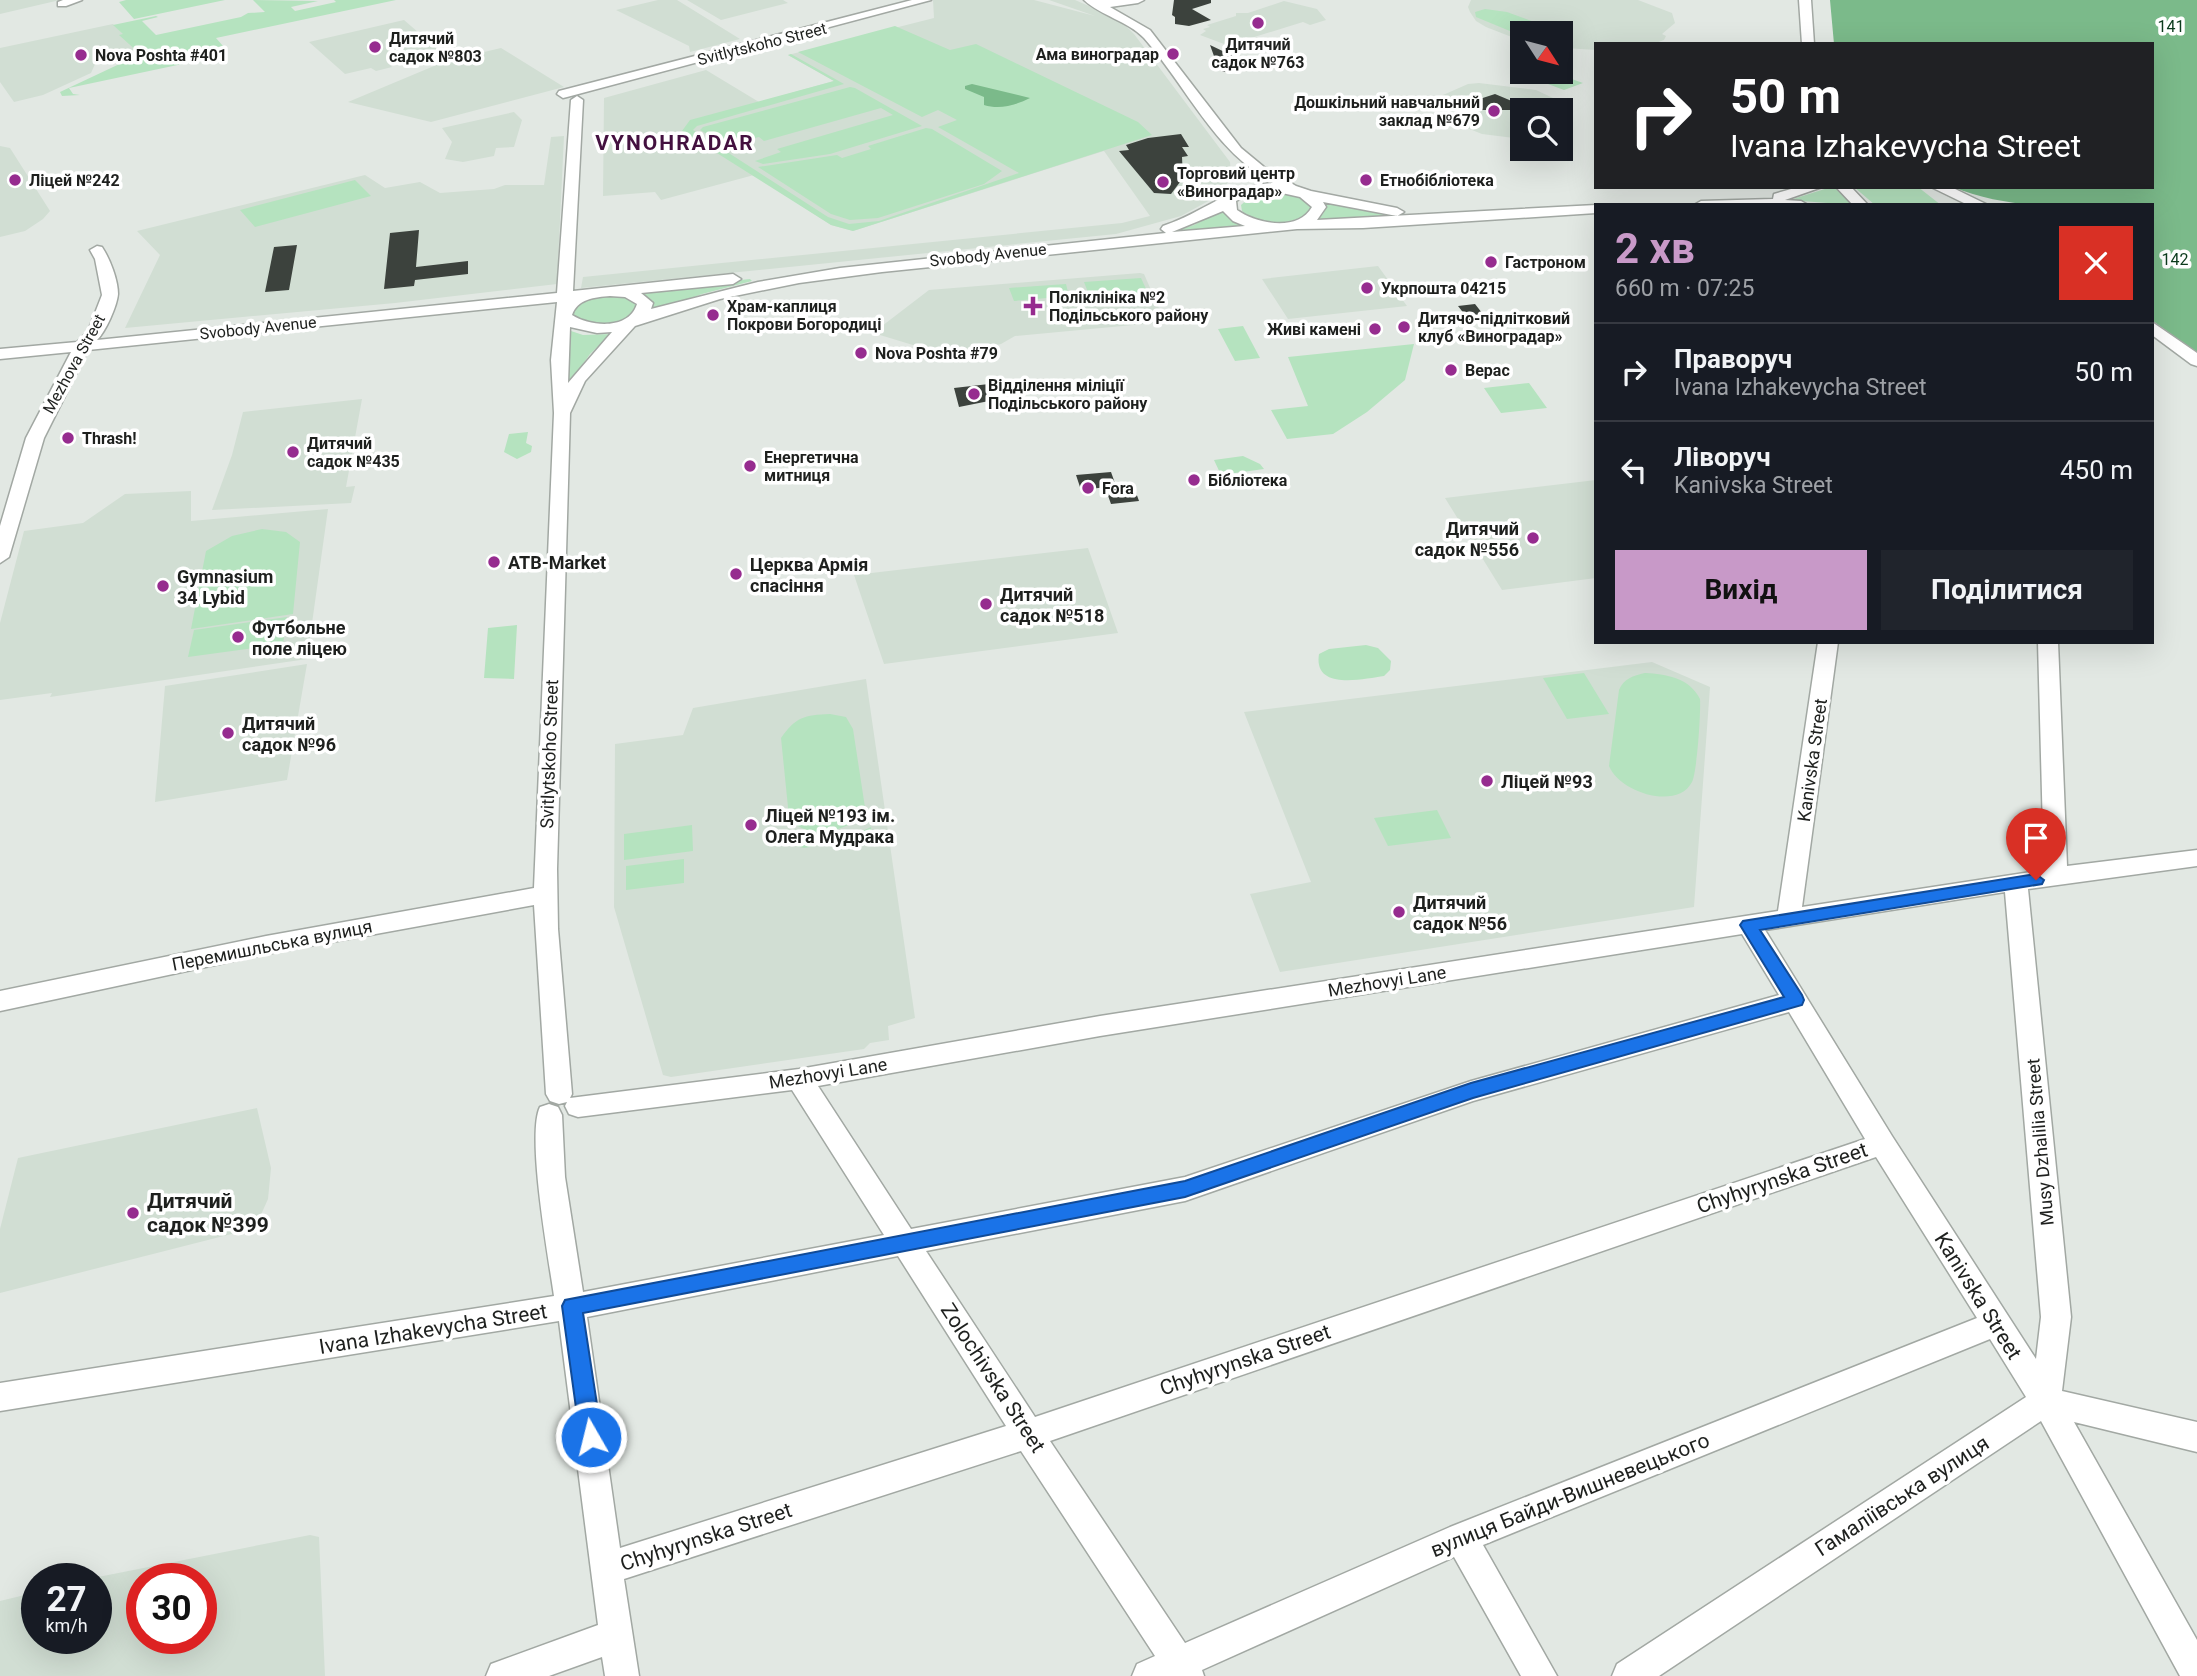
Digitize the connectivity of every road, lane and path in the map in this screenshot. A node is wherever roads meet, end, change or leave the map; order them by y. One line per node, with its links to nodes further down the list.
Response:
1 (76, 0): 5 (street)
2 (925, 0): 8 (street, Svitlytskoho Street)
3 (1805, 0): 7 (street)
4 (1092, 1): 6 (street); 6 (street)
5 (62, 4)
6 (1143, 12): 10 (street)
7 (1808, 42)
8 (598, 86): 9 (street, Svitlytskoho Street); 9 (street, Svitlytskoho Street)
9 (577, 104): 31 (street, Svitlytskoho Street)
10 (1236, 151): 15 (street); 16 (street)
11 (1807, 189): 17 (street)
12 (1845, 189): 20 (street)
13 (1930, 189): 21 (street)
14 (1943, 189): 22 (street)
15 (1301, 193): 16 (street, Svobody Avenue); 24 (street); 25 (street)
16 (1230, 199): 26 (street); 27 (street, Svobody Avenue)
17 (1755, 202): 18 (street); 19 (street)
18 (1743, 203)
19 (1770, 203)
20 (1859, 203)
21 (1947, 203)
22 (1976, 203)
23 (1594, 209): 24 (street)
24 (1460, 217): 25 (street)
25 (1294, 225): 26 (street, Svobody Avenue)
26 (1278, 227): 27 (street, Svobody Avenue)
27 (1127, 241): 29 (street, Svobody Avenue)
28 (97, 250): 36 (street, Mezhova Street)
29 (848, 270): 30 (street, Svobody Avenue); 34 (street, Svobody Avenue)
30 (604, 292): 31 (street, Svobody Avenue); 33 (street); 34 (street)
31 (563, 296): 32 (street, Svobody Avenue); 33 (street, Svitlytskoho Street)
32 (517, 303): 33 (street, Svobody Avenue); 36 (street, Svobody Avenue)
33 (564, 315): 34 (street, Svobody Avenue); 39 (street, Svitlytskoho Street)
34 (634, 320): 39 (street, Svitlytskoho Street)
35 (2154, 328): 38 (street)
36 (82, 346): 37 (street, Svobody Avenue); 40 (street, Mezhova Street)
37 (0, 354)
38 (2197, 360)
39 (562, 413): 46 (street, Svitlytskoho Street)
40 (0, 557)
41 (1828, 644): 47 (street, Kanivska Street)
42 (2048, 644): 44 (street)
43 (2196, 861): 44 (street, Mezhovyi Lane)
44 (2056, 876): 45 (street, Mezhovyi Lane)
45 (2016, 883): 47 (street, Mezhovyi Lane); 58 (street, Musy Dzhalilia Street)
46 (545, 894): 50 (street, Перемишльська вулиця); 52 (street, Svitlytskoho Street)
47 (1789, 918): 48 (street, Mezhovyi Lane)
48 (1748, 925): 49 (street, Kanivska Street); 51 (street, Mezhovyi Lane)
49 (1796, 1000): 53 (street, Kanivska Street); 54 (street, Ivana Izhakevycha Street)
50 (0, 1001)
51 (799, 1079): 52 (street, Mezhovyi Lane); 54 (street, Zolochivska Street)
52 (562, 1105): 55 (street, Svitlytskoho Street)
53 (1882, 1144): 56 (street, Kanivska Street); 59 (street, Chyhyrynska Street)
54 (906, 1243): 55 (street, Ivana Izhakevycha Street); 59 (street, Zolochivska Street)
55 (572, 1306): 57 (street, Ivana Izhakevycha Street); 62 (street, Svitlytskoho Street)
56 (1995, 1324): 58 (street, Kanivska Street); 61 (street, вулиця Байди-Вишневецького)
57 (0, 1397)
58 (2046, 1401): 60 (street); 65 (street, Kanivska Street); 70 (street, Гамаліївська вулиця)
59 (1028, 1434): 62 (street, Chyhyrynska Street); 64 (street, Zolochivska Street)
60 (2197, 1437)
61 (1461, 1538): 64 (street, вулиця Байди-Вишневецького); 69 (street)
62 (606, 1569): 63 (street, Svitlytskoho Street)
63 (615, 1636): 66 (street); 67 (street, Svitlytskoho Street)
64 (1184, 1669): 68 (street, вулиця Байди-Вишневецького)
65 (2197, 1673)
66 (503, 1676)
67 (622, 1676)
68 (1149, 1676)
69 (1540, 1676)
70 (1629, 1676)

